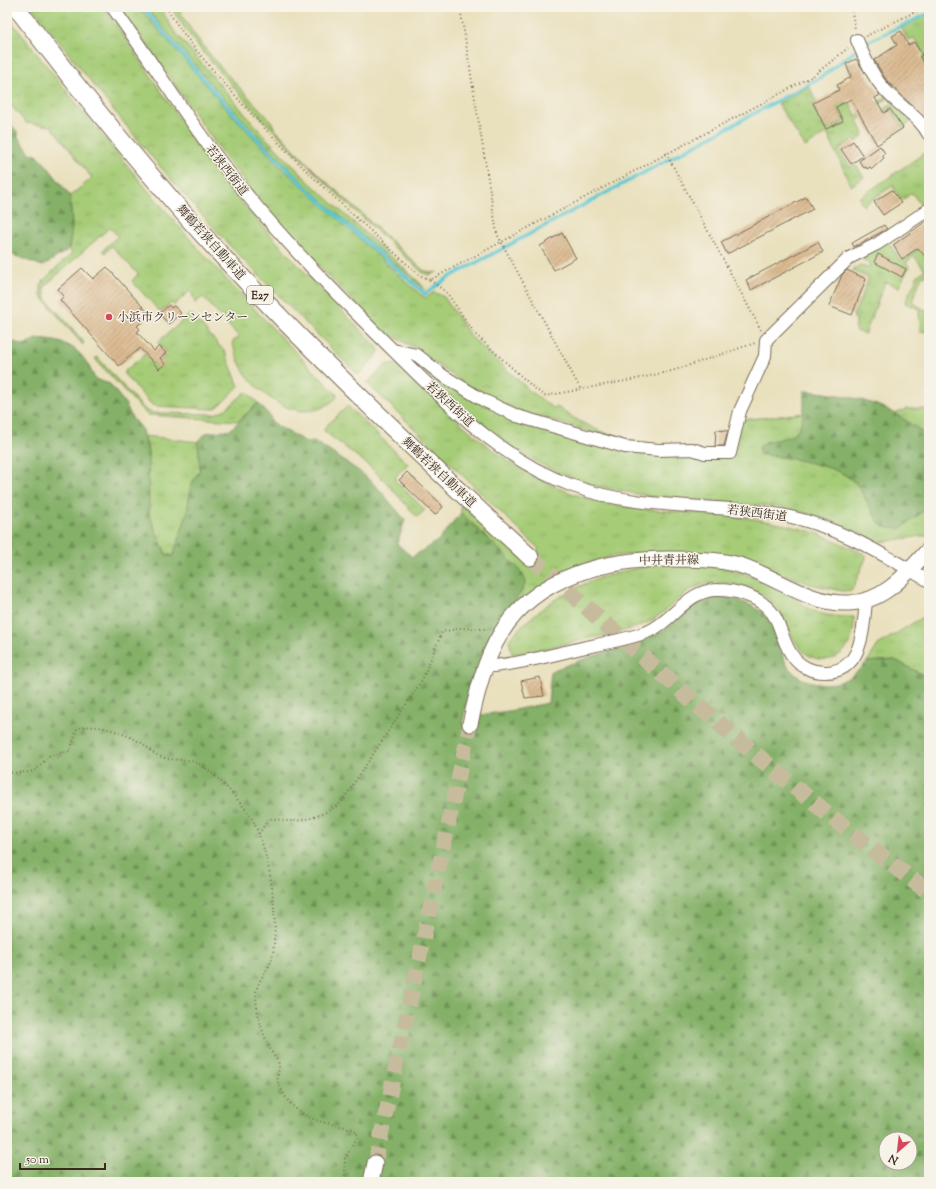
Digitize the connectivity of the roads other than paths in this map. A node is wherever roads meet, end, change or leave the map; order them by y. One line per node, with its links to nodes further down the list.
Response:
1 (16, 7): 8 (highway, 舞鶴若狭自動車道 / E27)
2 (112, 7): 6 (street, 若狭西街道)
3 (857, 40): 4 (street)
4 (929, 135)
5 (929, 210): 6 (street)
6 (393, 350): 9 (street, 若狭西街道)
7 (929, 549): 9 (main road, 中井青井線)
8 (530, 557)
9 (910, 570): 10 (street, 若狭西街道); 11 (main road, 中井青井線)
10 (929, 581)
11 (866, 601): 12 (main road, 中井青井線); 12 (street)
12 (485, 667): 13 (main road, 中井青井線)
13 (470, 724)
14 (374, 1163): 15 (main road)
15 (371, 1182)

